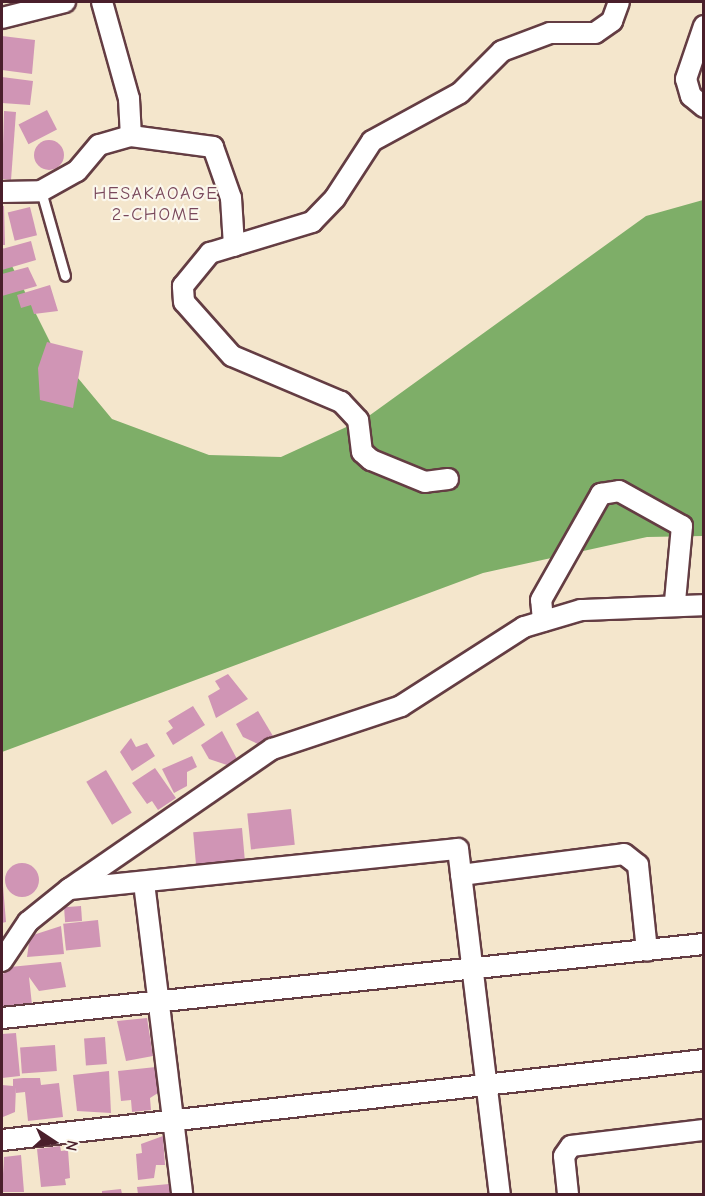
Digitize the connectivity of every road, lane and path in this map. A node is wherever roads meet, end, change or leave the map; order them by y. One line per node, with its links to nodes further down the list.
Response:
1 (65, 2): 4 (street)
2 (102, 2): 7 (street)
3 (620, 2): 10 (street)
4 (2, 18)
5 (704, 26): 6 (street)
6 (704, 107)
7 (130, 136): 8 (street); 10 (street)
8 (41, 191): 9 (street); 11 (lane)
9 (2, 192)
10 (234, 246): 12 (street)
11 (65, 276)
12 (448, 479)
13 (675, 602): 14 (street); 15 (street); 15 (street)
14 (704, 605)
15 (543, 621): 18 (street)
16 (461, 875): 17 (street); 20 (street); 22 (street)
17 (144, 883): 18 (street); 23 (street)
18 (69, 889): 21 (street)
19 (704, 944): 20 (street)
20 (647, 951): 22 (street)
21 (2, 961)
22 (473, 970): 23 (street); 26 (street)
23 (160, 1000): 24 (street); 27 (street)
24 (2, 1018)
25 (704, 1060): 26 (street)
26 (487, 1085): 27 (street); 31 (street)
27 (174, 1119): 29 (street); 30 (street)
28 (704, 1130): 32 (street)
29 (2, 1140)
30 (182, 1194)
31 (500, 1194)
32 (568, 1194)

